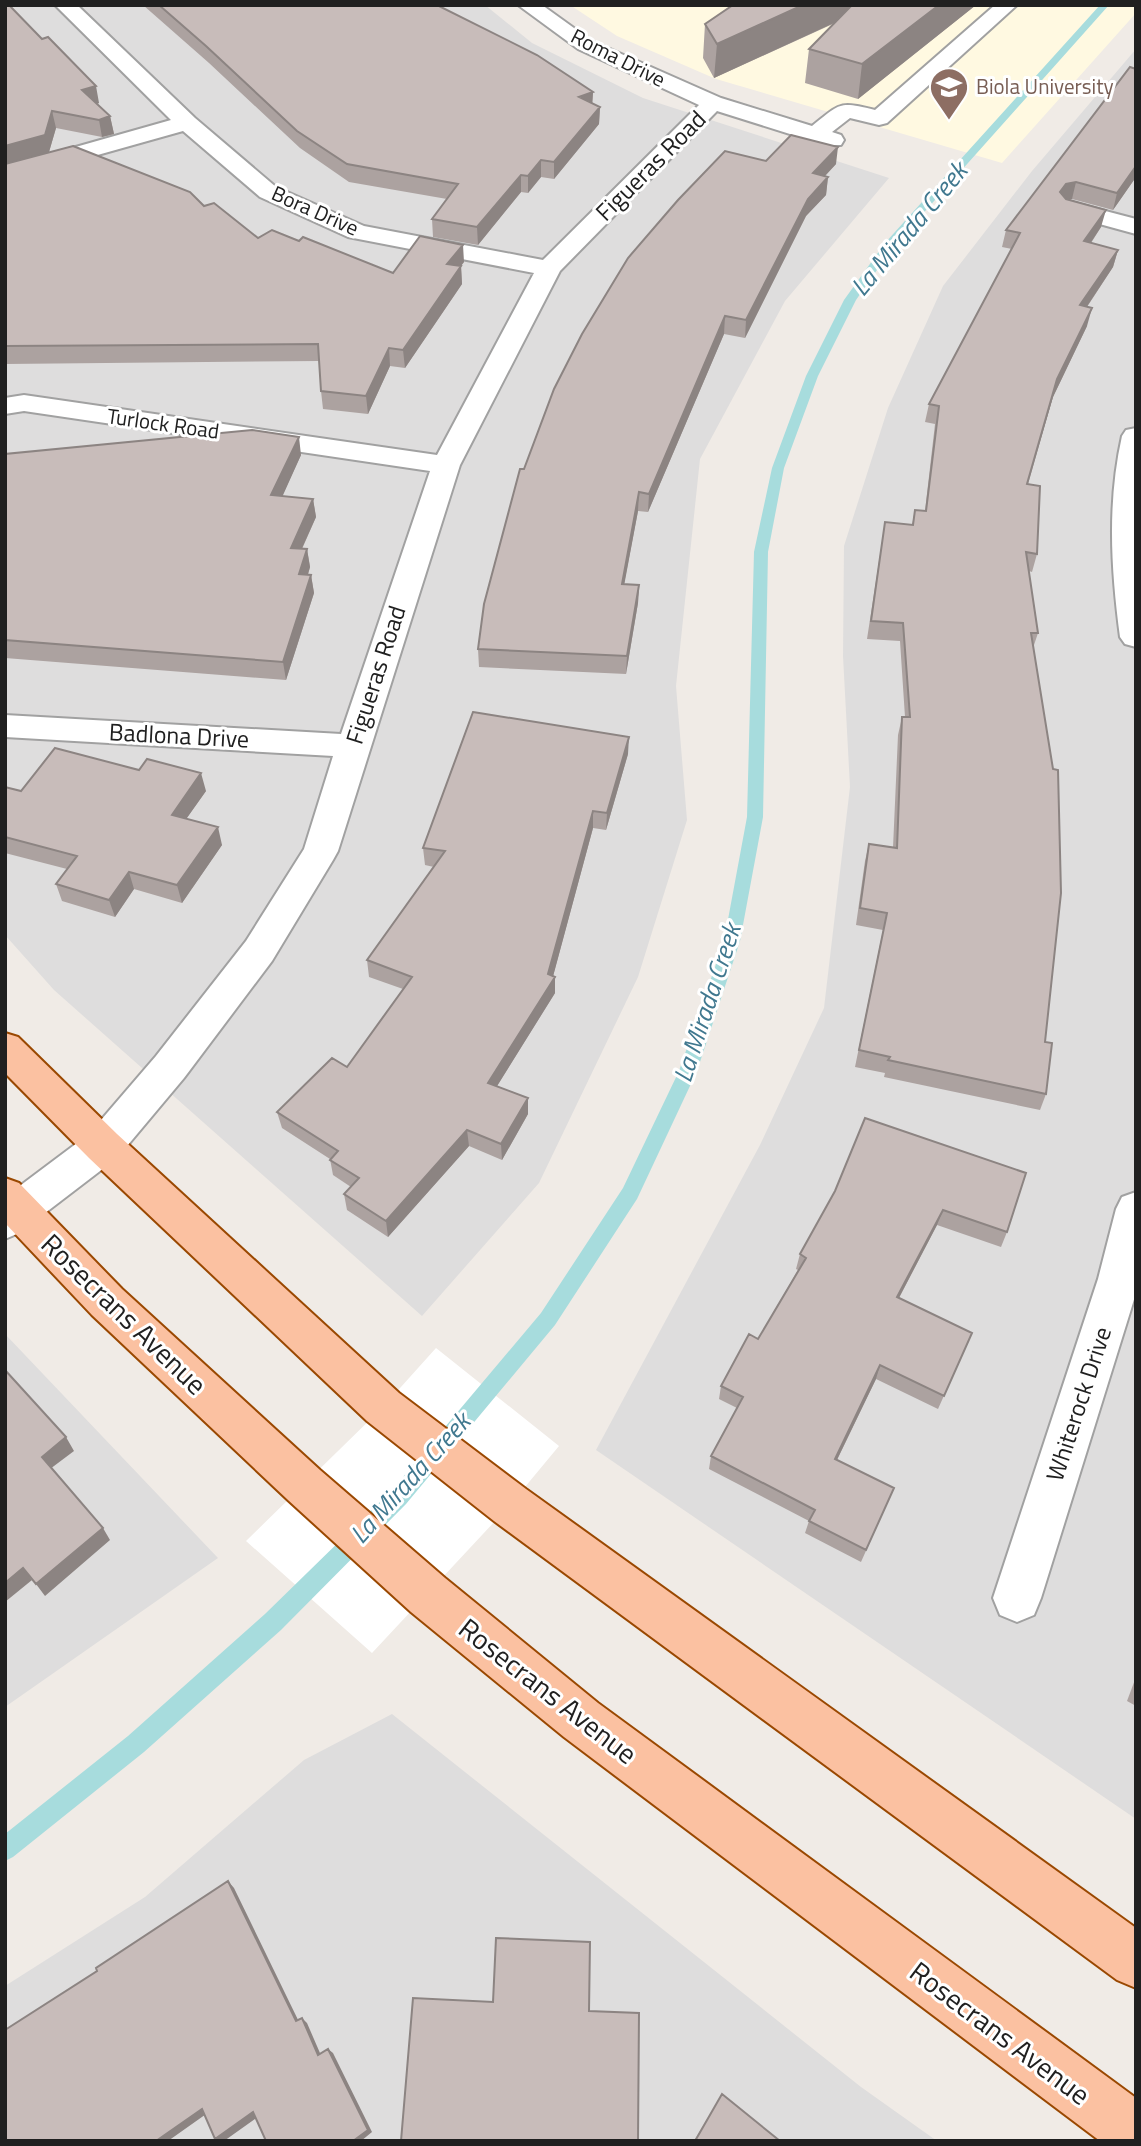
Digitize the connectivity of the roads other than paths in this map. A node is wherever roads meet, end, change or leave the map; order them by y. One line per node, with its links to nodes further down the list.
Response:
1 (65, 5): 5 (street, Bora Drive)
2 (528, 5): 4 (street, Roma Drive)
3 (1007, 5): 4 (street, Roma Drive)
4 (713, 103): 9 (street, Figueras Road)
5 (187, 123): 6 (street); 9 (street, Bora Drive)
6 (5, 174)
7 (1072, 209): 8 (street)
8 (1136, 227)
9 (550, 268): 12 (street, Figueras Road)
10 (5, 406): 12 (street, Turlock Road)
11 (1136, 436): 13 (street)
12 (446, 465): 16 (street, Figueras Road)
13 (1131, 567): 14 (street)
14 (1136, 637)
15 (5, 726): 16 (street, Badlona Drive)
16 (353, 746): 18 (street, Figueras Road)
17 (5, 1048): 18 (main road)
18 (103, 1146): 19 (street, Figueras Road); 22 (main road)
19 (10, 1209): 23 (main road, Rosecrans Avenue)
20 (1136, 1209): 21 (street, Whiterock Drive)
21 (1017, 1598)
22 (1136, 1961)
23 (1136, 2133)

